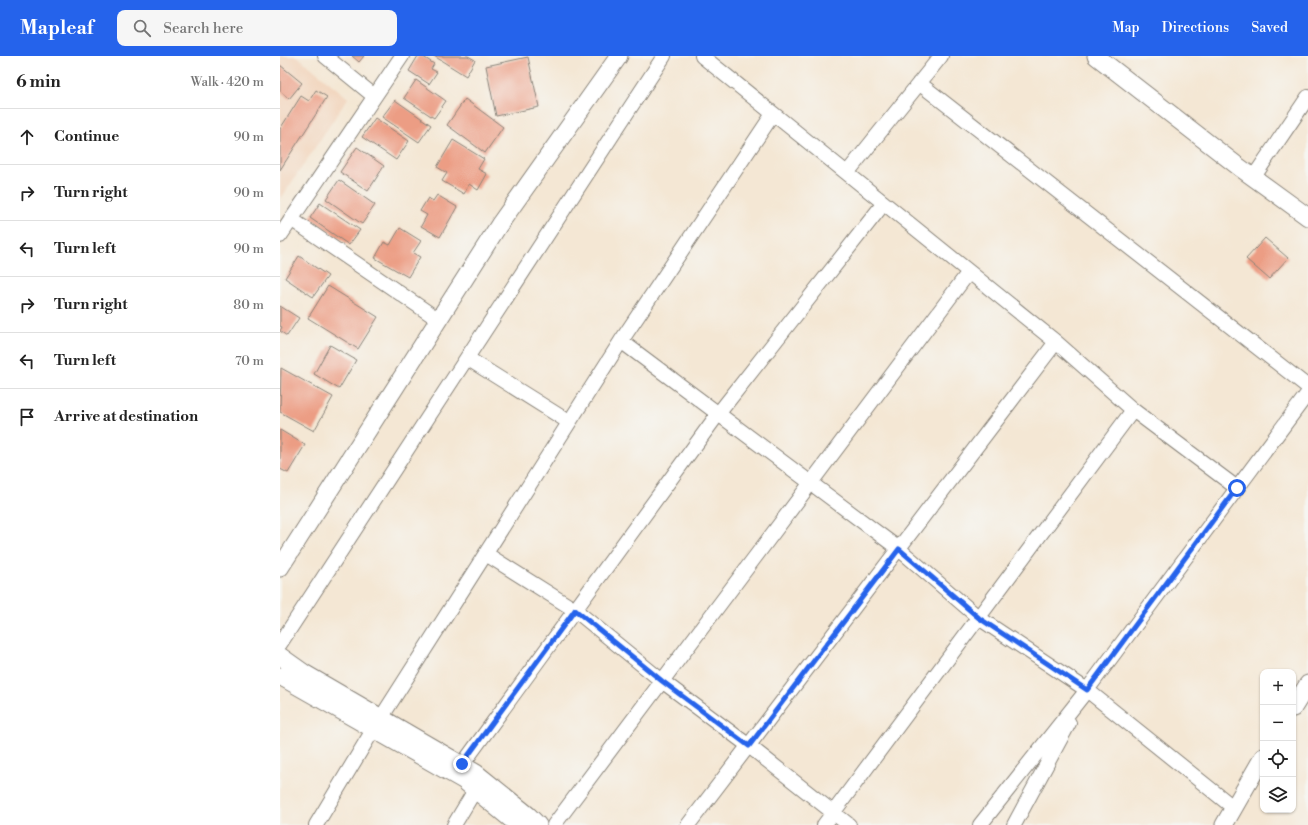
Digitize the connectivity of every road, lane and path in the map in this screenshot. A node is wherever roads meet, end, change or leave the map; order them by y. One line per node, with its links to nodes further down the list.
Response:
1 (325, 56): 9 (street)
2 (402, 56): 9 (street)
3 (619, 56): 19 (street)
4 (664, 56): 22 (street)
5 (702, 56): 11 (street)
6 (941, 56): 8 (street)
7 (1096, 56): 13 (street)
8 (919, 83): 12 (street); 23 (street)
9 (374, 96): 16 (street)
10 (1308, 97): 13 (street)
11 (773, 114): 12 (street); 20 (street)
12 (847, 173): 14 (street)
13 (1253, 178): 15 (street)
14 (884, 203): 18 (street); 26 (street)
15 (1308, 217)
16 (291, 219): 17 (street); 19 (street)
17 (280, 236)
18 (969, 272): 21 (street); 28 (street)
19 (438, 320): 32 (street)
20 (621, 341): 26 (street); 27 (street)
21 (1056, 342): 25 (street); 30 (street)
22 (467, 358): 27 (street); 35 (street)
23 (1308, 388)
24 (1308, 393): 29 (street)
25 (1133, 410): 29 (street); 34 (street)
26 (718, 414): 28 (street); 33 (street)
27 (569, 422): 31 (street)
28 (810, 483): 30 (street); 38 (street)
29 (1237, 488): 40 (street)
30 (899, 549): 34 (street); 43 (street)
31 (486, 554): 33 (street); 42 (street)
32 (280, 568)
33 (575, 610): 38 (street); 45 (street)
34 (979, 618): 40 (street); 48 (street)
35 (280, 644)
36 (280, 656): 42 (street)
37 (280, 676): 42 (street)
38 (662, 681): 43 (street); 53 (street)
39 (1308, 684): 41 (street)
40 (1087, 690): 47 (street); 57 (street); 58 (street)
41 (1295, 705)
42 (377, 724): 45 (street); 46 (street); 49 (street)
43 (749, 746): 48 (street); 54 (street)
44 (1260, 762): 47 (street)
45 (462, 764): 52 (street)
46 (475, 790): 50 (street); 51 (street)
47 (1234, 808): 59 (street)
48 (833, 814): 55 (street); 56 (street)
49 (316, 825)
50 (454, 825)
51 (518, 825)
52 (538, 825)
53 (554, 825)
54 (688, 825)
55 (824, 825)
56 (849, 825)
57 (980, 825)
58 (1014, 825)
59 (1224, 825)

